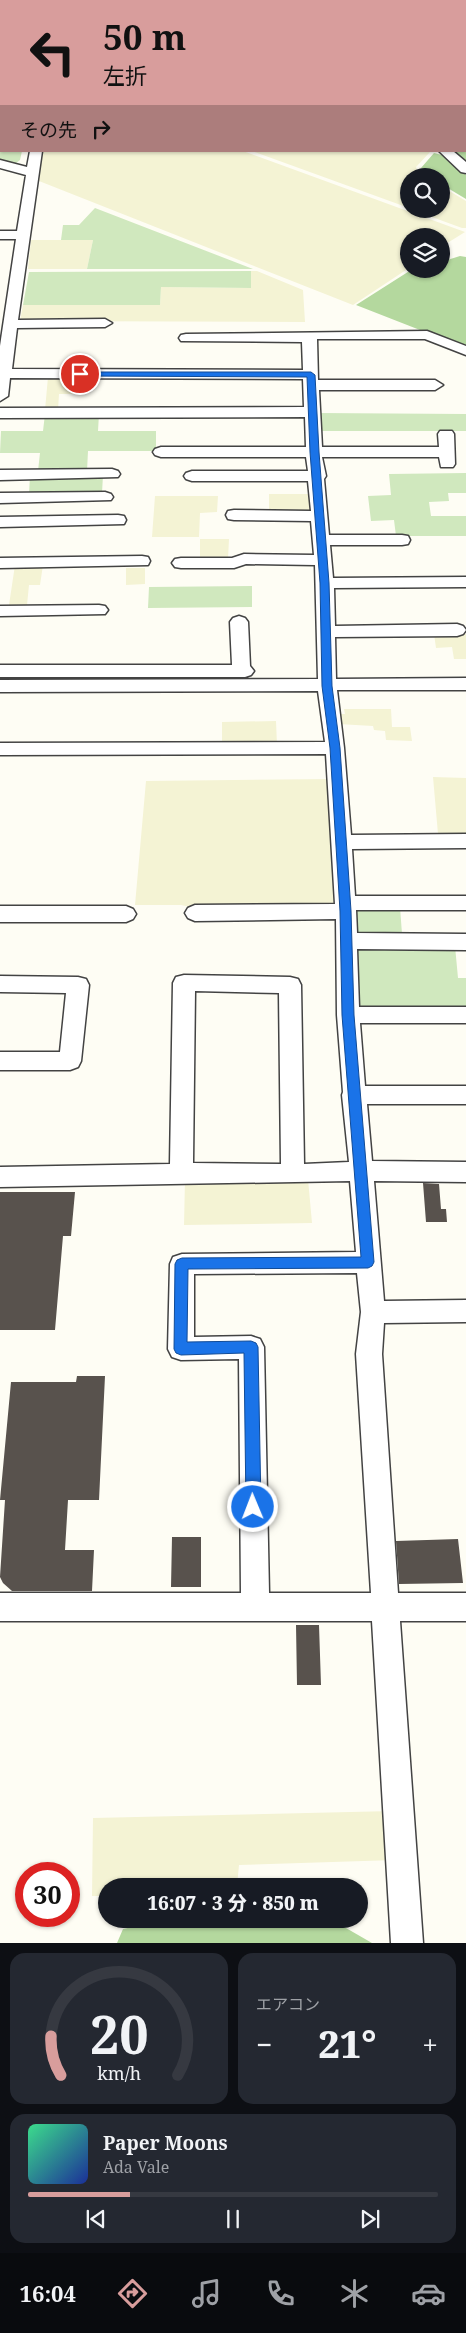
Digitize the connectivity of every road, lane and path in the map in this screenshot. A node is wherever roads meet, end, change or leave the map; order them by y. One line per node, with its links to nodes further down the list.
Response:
1 (36, 152): 5 (street)
2 (445, 152): 4 (street)
3 (0, 164): 5 (street)
4 (466, 169)
5 (33, 172): 7 (street)
6 (0, 235): 7 (street)
7 (25, 235): 8 (street)
8 (19, 270): 9 (street); 11 (street)
9 (0, 271)
10 (105, 323): 11 (street)
11 (7, 325): 15 (street)
12 (186, 338): 13 (street)
13 (309, 338): 14 (street); 16 (street)
14 (466, 351)
15 (2, 364): 16 (street); 18 (street)
16 (311, 380): 17 (street); 19 (street)
17 (435, 385)
18 (0, 396)
19 (313, 412): 20 (street); 23 (street)
20 (0, 413)
21 (446, 434): 23 (street)
22 (161, 452): 23 (street)
23 (314, 452): 27 (street)
24 (112, 474): 25 (street)
25 (0, 475)
26 (192, 476): 27 (street)
27 (318, 476): 31 (street)
28 (105, 497): 29 (street)
29 (0, 498)
30 (234, 515): 31 (street)
31 (320, 516): 34 (street)
32 (118, 520): 33 (street)
33 (0, 522)
34 (321, 540): 35 (street); 36 (street)
35 (402, 540)
36 (322, 560): 38 (street); 41 (street)
37 (142, 561): 39 (street)
38 (181, 562)
39 (0, 563)
40 (466, 582): 41 (street)
41 (325, 583): 46 (street)
42 (100, 610): 43 (street)
43 (0, 611)
44 (239, 622): 49 (street)
45 (457, 630): 46 (street)
46 (326, 632): 50 (street)
47 (466, 670): 50 (street)
48 (0, 671): 49 (street)
49 (240, 671): 50 (street)
50 (327, 678): 51 (street); 52 (street); 53 (street)
51 (466, 684)
52 (0, 686)
53 (335, 748): 54 (street); 56 (street)
54 (0, 749)
55 (466, 841): 56 (street)
56 (341, 842): 58 (street)
57 (466, 903): 58 (street)
58 (345, 907): 59 (street); 62 (street)
59 (195, 913)
60 (0, 914): 61 (street)
61 (126, 914)
62 (347, 941): 63 (street); 65 (street)
63 (466, 942)
64 (0, 984): 67 (street)
65 (348, 1015): 66 (street); 68 (street)
66 (466, 1016)
67 (0, 1061)
68 (353, 1095): 69 (street); 70 (street)
69 (466, 1095)
70 (362, 1171): 72 (street); 73 (street); 75 (street)
71 (181, 1172): 73 (street); 73 (street); 74 (street)
72 (466, 1172)
73 (293, 1174)
74 (0, 1177)
75 (368, 1262): 77 (street); 79 (street)
76 (466, 1311): 77 (street)
77 (373, 1312): 80 (street)
78 (0, 1607): 79 (street)
79 (255, 1607): 80 (street)
80 (386, 1607): 81 (street); 82 (street)
81 (466, 1607)
82 (407, 1943)

